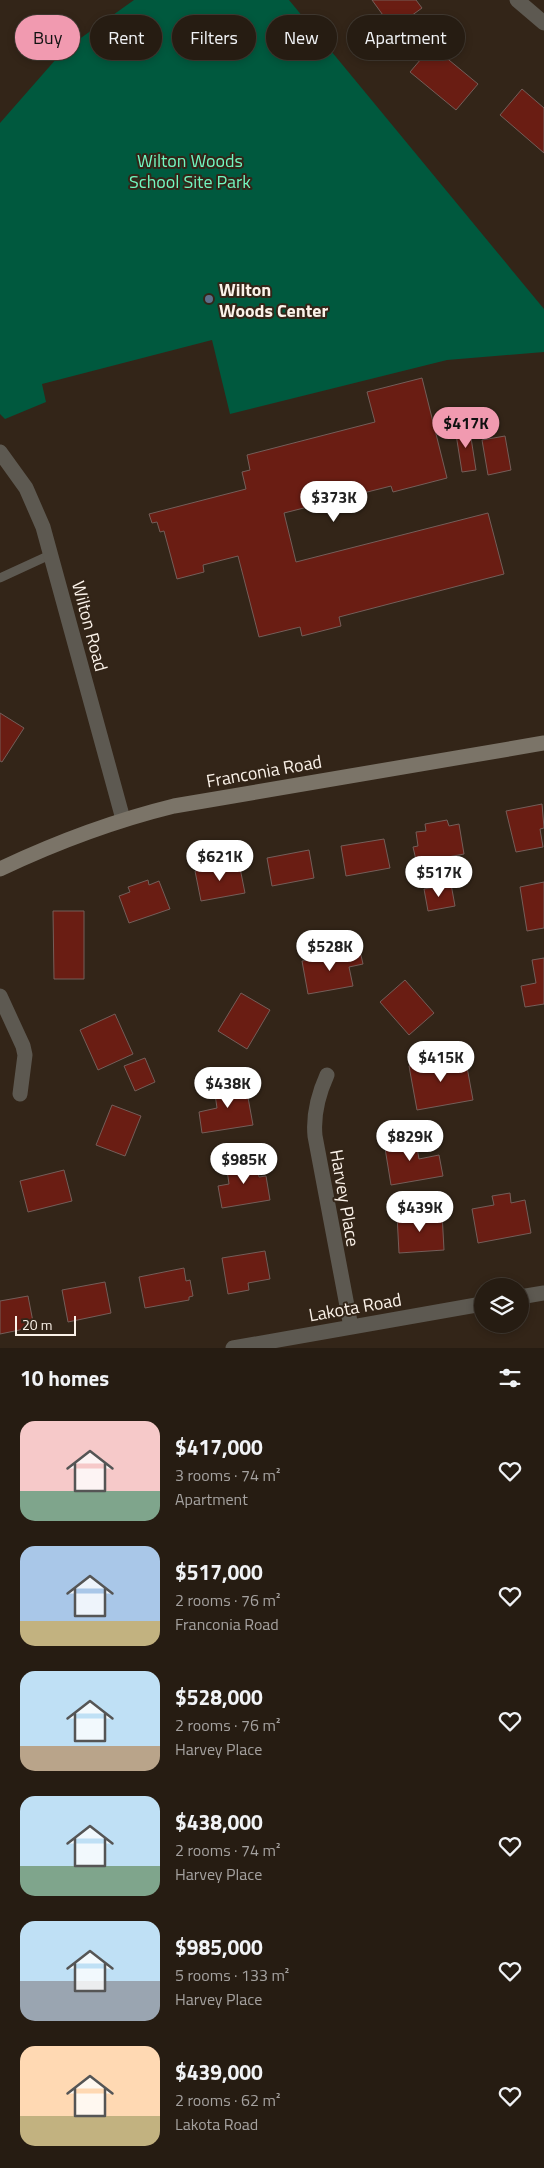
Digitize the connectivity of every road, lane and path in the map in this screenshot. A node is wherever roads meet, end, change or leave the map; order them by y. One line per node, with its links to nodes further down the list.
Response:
1 (517, 0): 2 (street)
2 (544, 23)
3 (0, 452): 4 (street, Wilton Road)
4 (52, 554): 5 (lane); 7 (street, Wilton Road)
5 (0, 578)
6 (544, 743): 7 (main road, Franconia Road)
7 (123, 819): 8 (main road, Franconia Road)
8 (0, 869)
9 (0, 996): 11 (street)
10 (327, 1076): 15 (street, Harvey Place)
11 (20, 1094)
12 (544, 1293): 13 (street)
13 (529, 1296)
14 (474, 1305): 15 (street, Lakota Road)
15 (351, 1327): 16 (street, Lakota Road)
16 (233, 1348)

